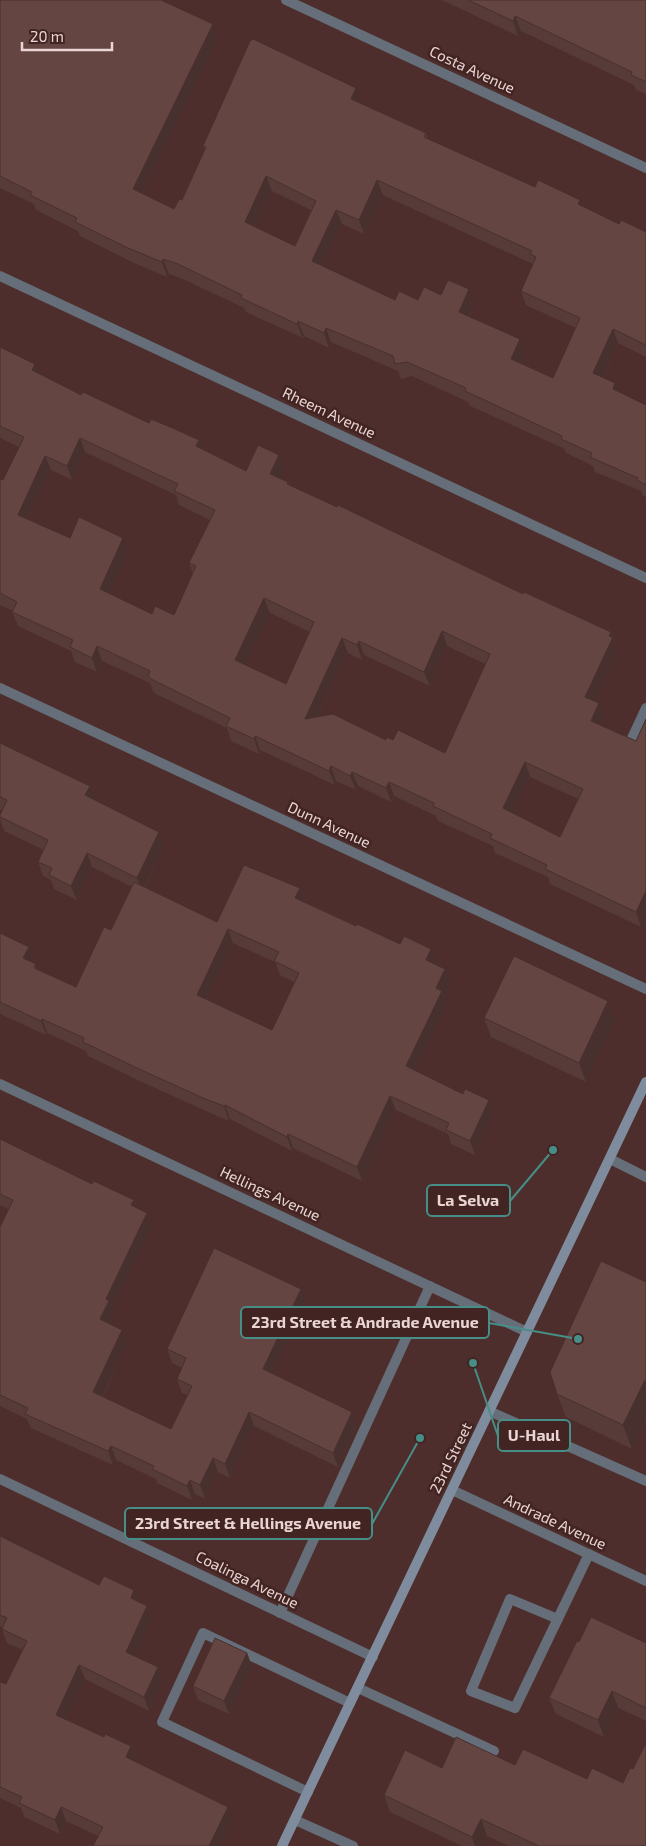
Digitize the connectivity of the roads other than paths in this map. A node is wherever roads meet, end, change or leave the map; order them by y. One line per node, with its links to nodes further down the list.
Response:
1 (286, 0): 2 (street, Costa Avenue)
2 (646, 168)
3 (0, 276): 4 (street, Rheem Avenue)
4 (646, 578)
5 (0, 688): 8 (street, Dunn Avenue)
6 (646, 708): 7 (street)
7 (632, 738)
8 (646, 989)
9 (646, 1082): 11 (main road, 23rd Street)
10 (0, 1084): 13 (street, Hellings Avenue)
11 (610, 1159): 12 (street); 14 (main road, 23rd Street)
12 (646, 1177)
13 (430, 1286): 14 (street, Hellings Avenue); 21 (street)
14 (527, 1332): 15 (main road, 23rd Street)
15 (490, 1411): 17 (street); 18 (main road, 23rd Street)
16 (0, 1479): 21 (street, Coalinga Avenue)
17 (646, 1481)
18 (452, 1490): 19 (street, Andrade Avenue); 23 (main road, 23rd Street)
19 (589, 1554): 20 (street, Andrade Avenue); 22 (street)
20 (646, 1581)
21 (280, 1613): 23 (street, Coalinga Avenue)
22 (558, 1619): 22 (street)
23 (373, 1657): 24 (main road, 23rd Street)
24 (358, 1688): 25 (main road, 23rd Street); 26 (street)
25 (350, 1703): 27 (main road, 23rd Street); 27 (street)
26 (494, 1751)
27 (308, 1792): 28 (main road, 23rd Street)
28 (295, 1820): 29 (main road, 23rd Street); 30 (street)
29 (282, 1846)
30 (353, 1846)

